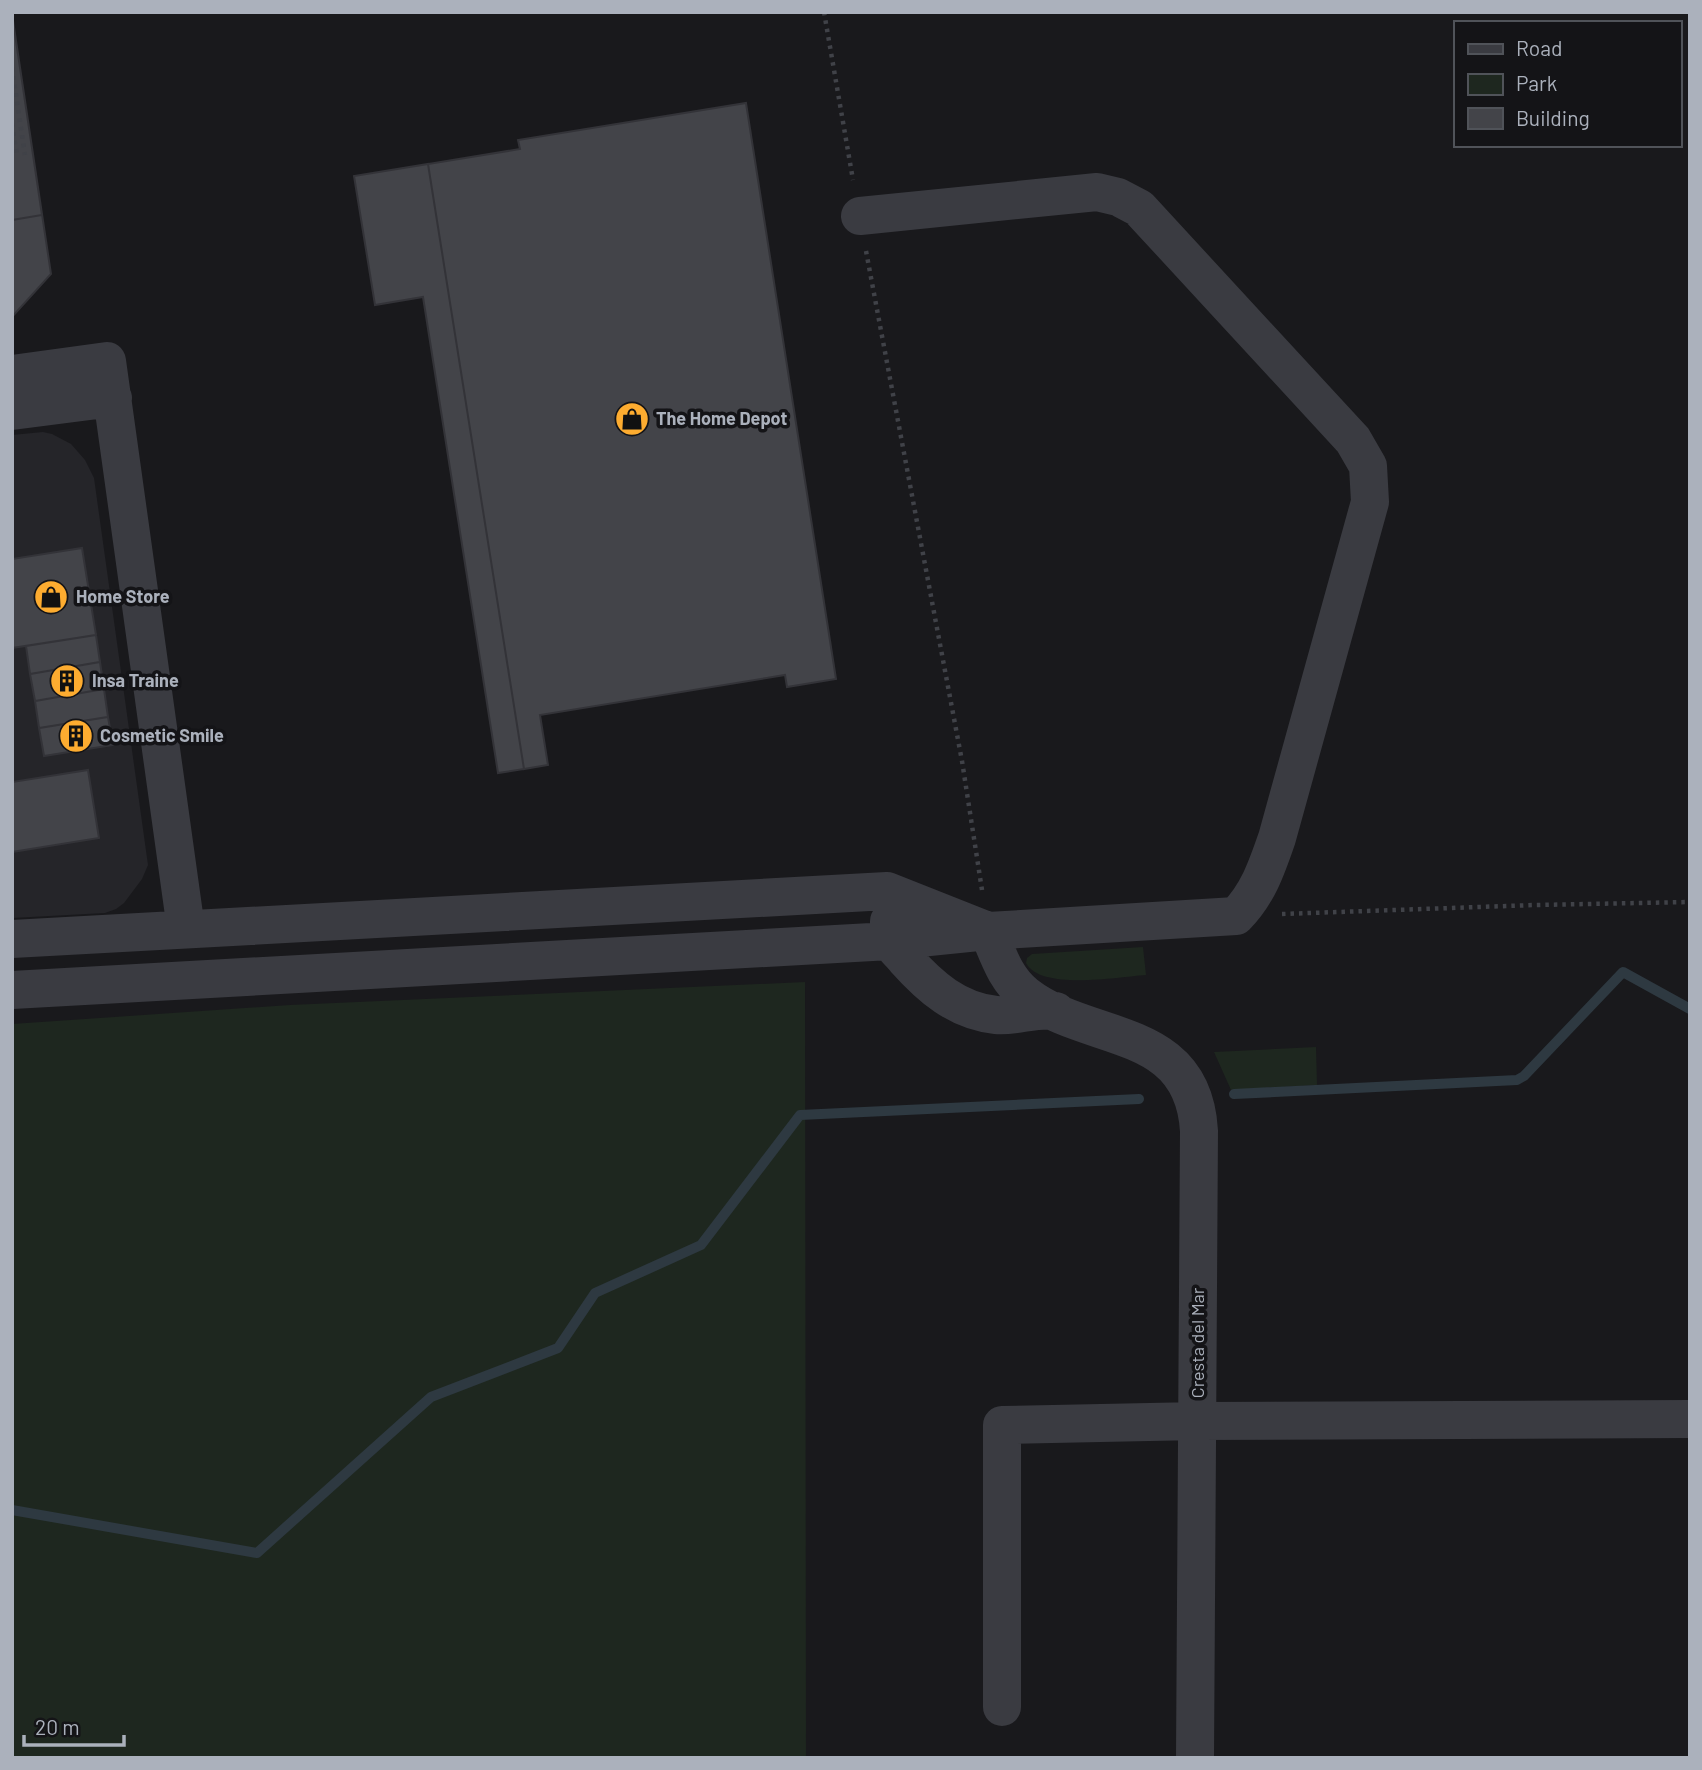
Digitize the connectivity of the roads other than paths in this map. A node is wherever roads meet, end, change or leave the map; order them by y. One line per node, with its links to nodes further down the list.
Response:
1 (860, 216): 7 (street)
2 (12, 373): 3 (street)
3 (113, 398): 4 (street); 6 (street)
4 (12, 411)
5 (887, 891): 6 (street); 7 (street); 9 (street)
6 (186, 929): 8 (street)
7 (988, 931): 9 (street); 11 (street, Cresta del Mar)
8 (12, 939)
9 (890, 941): 10 (street); 11 (street)
10 (12, 990)
11 (1056, 1011): 13 (street, Cresta del Mar)
12 (1690, 1419): 13 (street)
13 (1198, 1421): 14 (street); 15 (street, Cresta del Mar)
14 (1002, 1707)
15 (1195, 1758)

